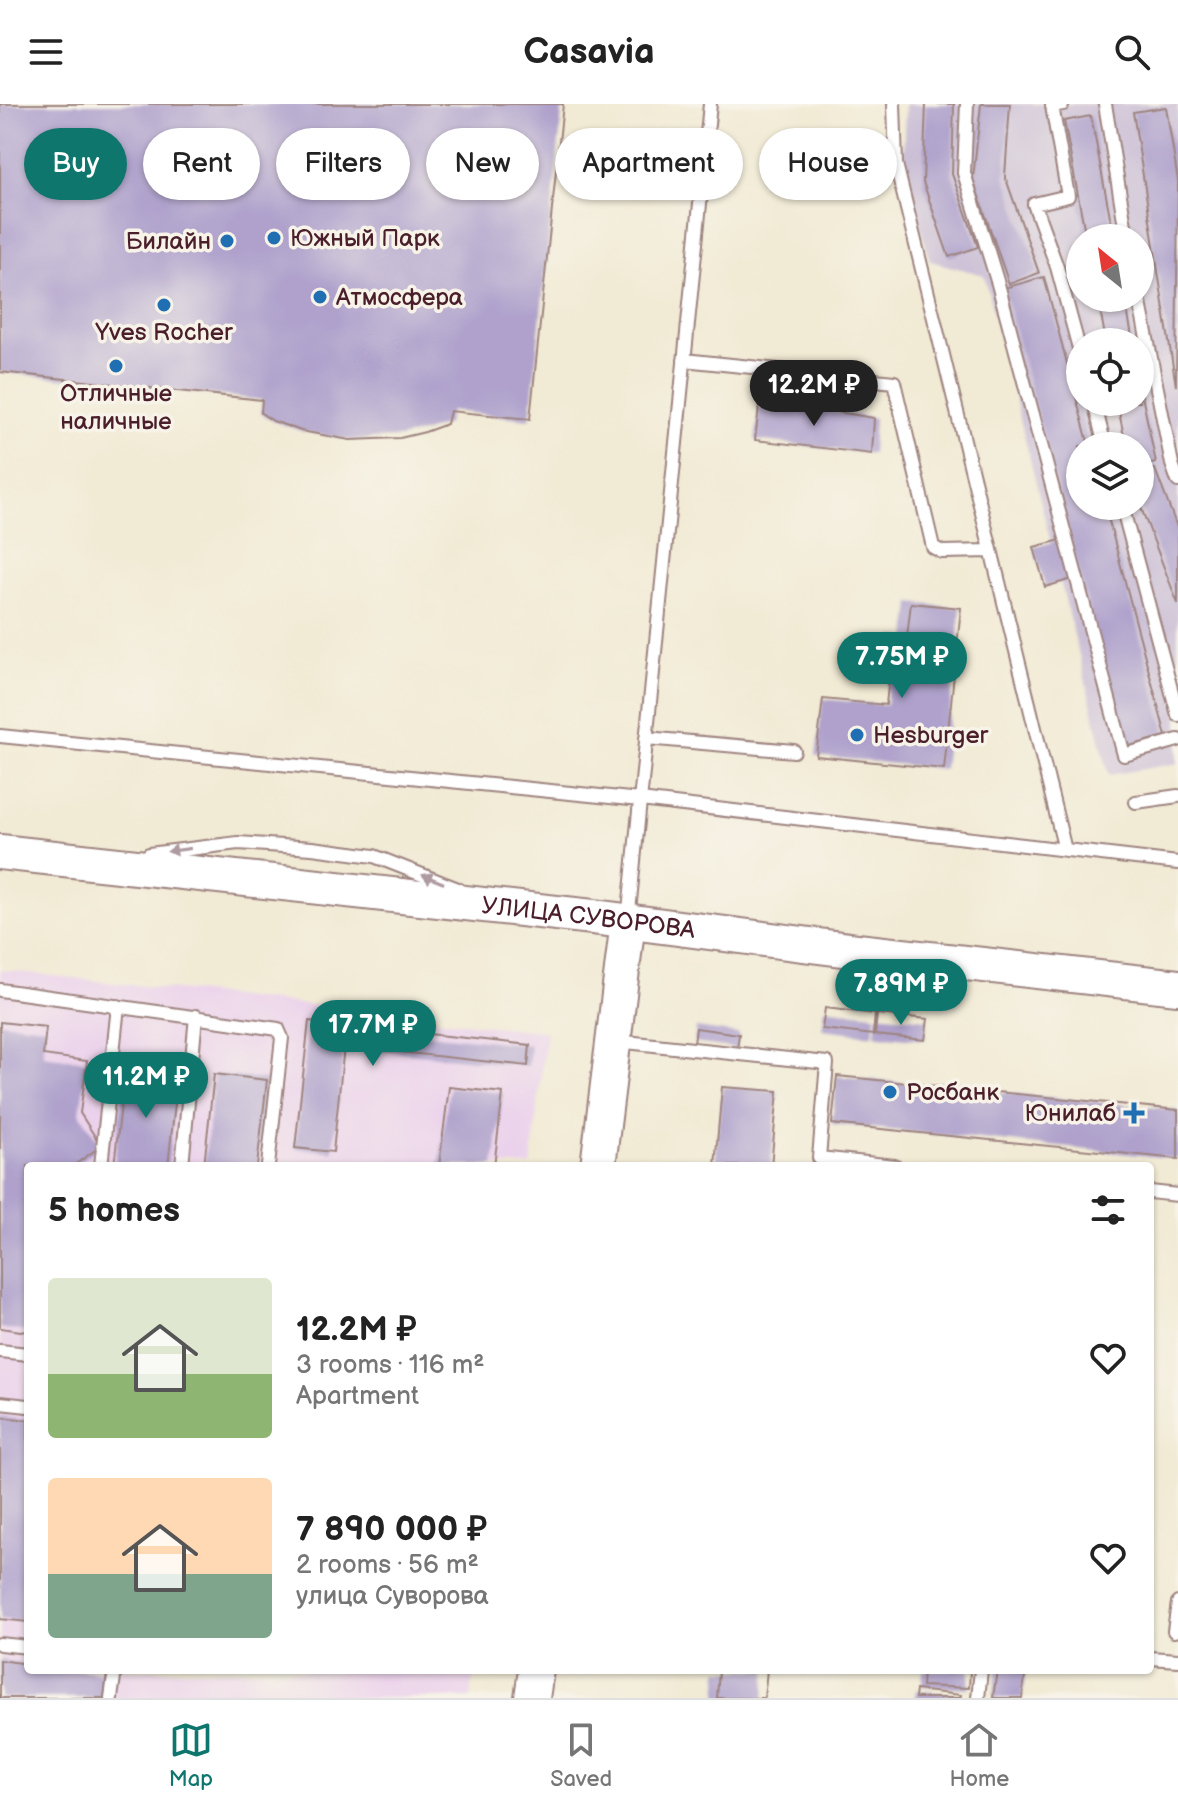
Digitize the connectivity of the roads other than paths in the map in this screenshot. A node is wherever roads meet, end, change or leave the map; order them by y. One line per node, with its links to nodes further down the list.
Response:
1 (710, 104): 9 (lane)
2 (894, 104): 12 (lane)
3 (967, 104): 16 (lane)
4 (1063, 104): 8 (lane)
5 (1105, 104): 6 (lane)
6 (1125, 224)
7 (1142, 312): 10 (lane)
8 (1074, 328)
9 (684, 360): 12 (lane); 15 (lane)
10 (1178, 481)
11 (1126, 520): 13 (lane)
12 (991, 551): 21 (lane)
13 (1178, 715)
14 (0, 736): 19 (lane)
15 (646, 738): 17 (lane); 19 (lane)
16 (1178, 740)
17 (794, 751)
18 (1178, 796): 20 (lane)
19 (640, 800): 21 (lane); 24 (lane)
20 (1136, 802)
21 (1065, 850): 23 (lane)
22 (0, 852): 24 (main road, УЛИЦА СУВОРОВА)
23 (1178, 863)
24 (628, 921): 25 (main road, УЛИЦА СУВОРОВА); 29 (main road)
25 (1178, 987)
26 (0, 990): 27 (lane)
27 (118, 1006): 28 (lane); 30 (lane)
28 (196, 1016): 31 (lane); 32 (lane)
29 (613, 1041): 33 (main road); 34 (lane)
30 (101, 1162)
31 (182, 1162)
32 (268, 1162)
33 (598, 1162)
34 (818, 1162)
35 (1154, 1192): 36 (lane)
36 (1178, 1195)
37 (0, 1351): 38 (lane)
38 (24, 1354)
39 (0, 1403): 40 (lane)
40 (24, 1406)
41 (1178, 1603): 42 (lane)
42 (1174, 1631)
43 (0, 1644): 44 (lane)
44 (24, 1647)
45 (1154, 1658): 46 (lane)
46 (1178, 1660)
47 (114, 1674): 50 (lane)
48 (535, 1674): 51 (main road)
49 (981, 1674): 52 (lane)
50 (111, 1698)
51 (532, 1698)
52 (978, 1698)

